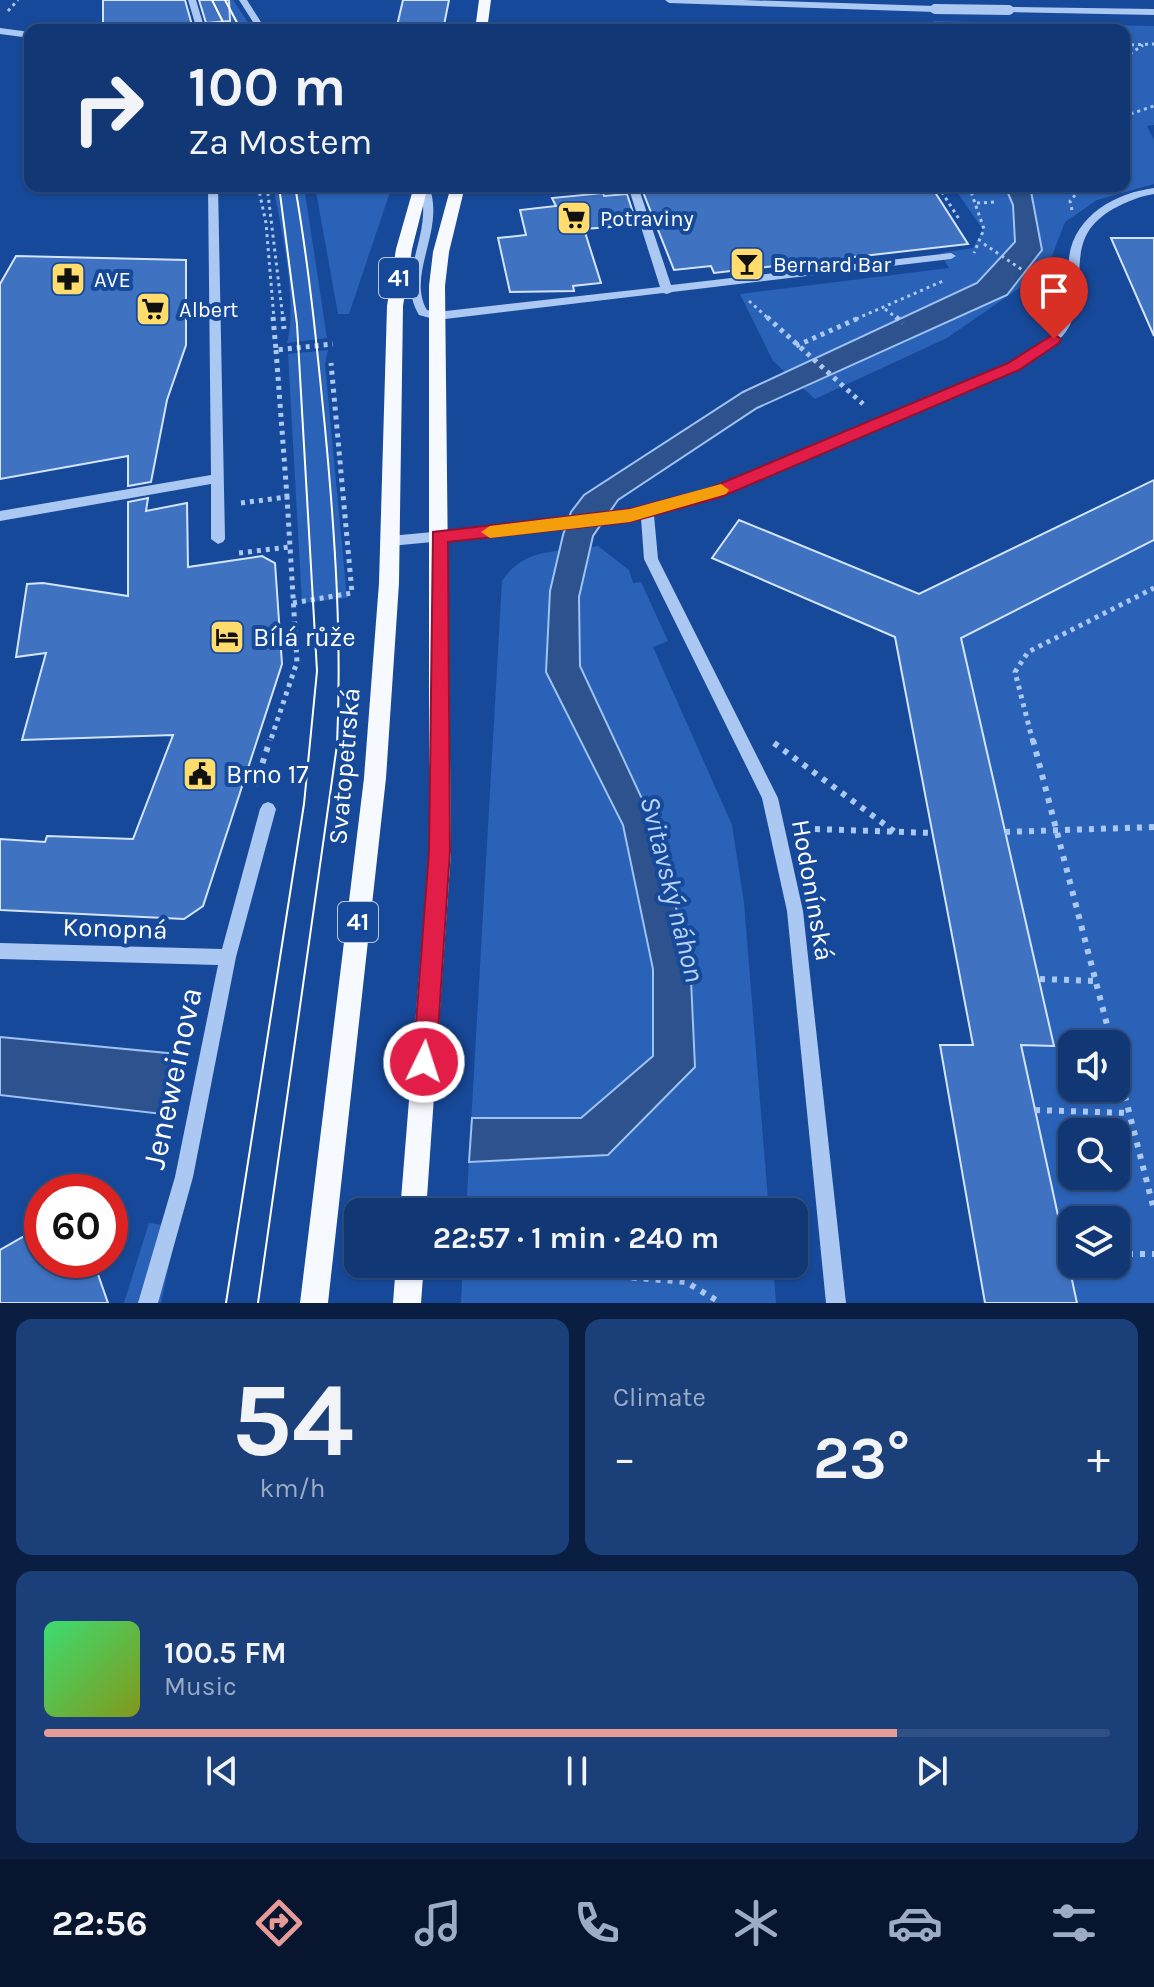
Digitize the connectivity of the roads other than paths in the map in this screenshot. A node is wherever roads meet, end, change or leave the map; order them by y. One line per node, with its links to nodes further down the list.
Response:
1 (192, 0): 7 (street)
2 (243, 0): 8 (street)
3 (485, 0): 9 (main road)
4 (669, 0): 5 (street)
5 (893, 4): 6 (street, bridge)
6 (1154, 12)
7 (199, 24)
8 (258, 24)
9 (482, 24)
10 (0, 31): 11 (street)
11 (24, 34)
12 (1154, 191): 22 (street)
13 (213, 192): 21 (street)
14 (420, 192): 26 (main road, Svatopetrská / 41)
15 (425, 192): 20 (street)
16 (456, 192): 20 (main road, 41)
17 (635, 192): 19 (street)
18 (951, 256): 19 (street)
19 (667, 291): 20 (street)
20 (437, 316): 24 (main road, 41)
21 (218, 478): 23 (street); 25 (street)
22 (638, 514): 24 (street); 35 (street, Hodonínská)
23 (0, 516)
24 (439, 536): 26 (street); 30 (main road, 41)
25 (218, 539)
26 (390, 541): 33 (main road, Svatopetrská / 41)
27 (268, 809): 29 (street, Jeneweinova)
28 (0, 951): 29 (street, Konopná)
29 (228, 957): 32 (street, Jeneweinova)
30 (414, 1198)
31 (409, 1278): 34 (main road)
32 (148, 1303)
33 (314, 1303)
34 (407, 1303)
35 (836, 1303)

